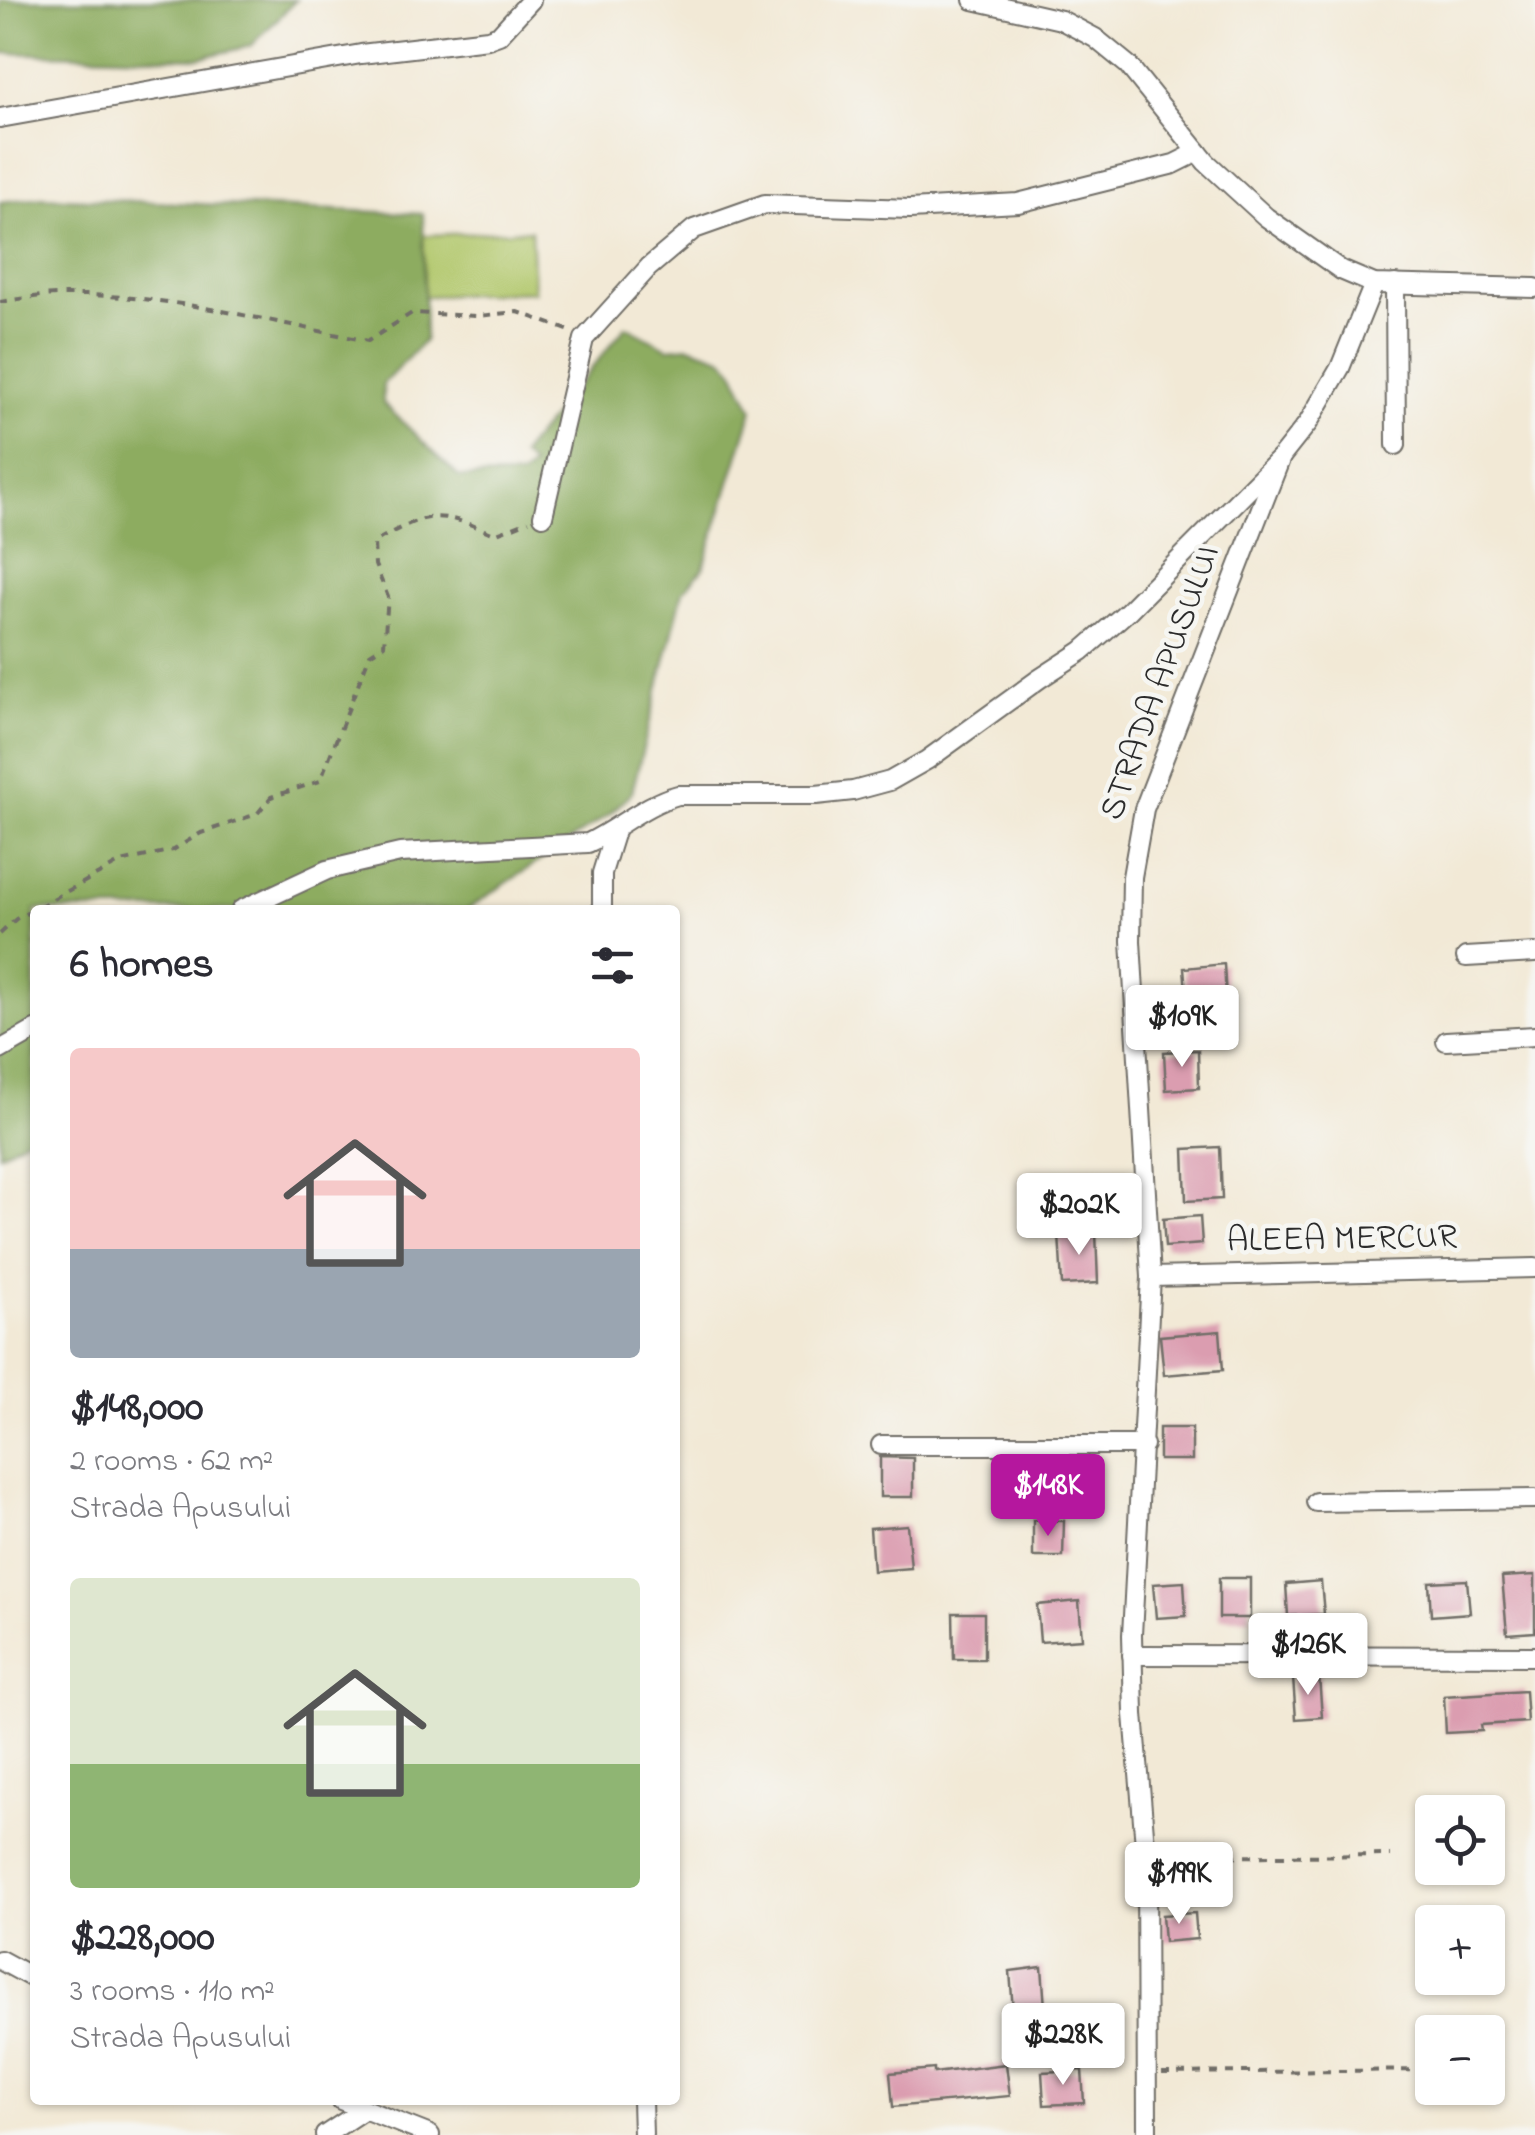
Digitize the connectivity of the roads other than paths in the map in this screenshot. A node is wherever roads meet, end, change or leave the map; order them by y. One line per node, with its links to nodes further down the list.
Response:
1 (530, 0): 3 (street)
2 (973, 0): 4 (street)
3 (0, 118)
4 (1198, 152): 5 (street); 10 (street)
5 (1374, 284): 6 (street); 9 (street)
6 (1395, 284): 7 (street); 8 (street)
7 (1535, 288)
8 (1396, 445)
9 (1281, 457): 11 (street); 21 (street, STRADA APUSULUI)
10 (543, 516)
11 (615, 830): 12 (street); 13 (street)
12 (252, 905)
13 (602, 905)
14 (1535, 953): 15 (street)
15 (1466, 957)
16 (30, 1033): 19 (street)
17 (1535, 1036): 18 (street)
18 (1446, 1041)
19 (0, 1050)
20 (1535, 1268): 21 (street, ALEEA MERCUR)
21 (1151, 1277): 23 (street, STRADA APUSULUI)
22 (881, 1445): 23 (street)
23 (1144, 1445): 26 (street, STRADA APUSULUI)
24 (1535, 1498): 25 (street)
25 (1316, 1502)
26 (1132, 1656): 27 (street); 36 (street, STRADA APUSULUI)
27 (1535, 1656)
28 (0, 1960): 29 (street)
29 (30, 1975)
30 (352, 2105): 32 (street)
31 (642, 2105): 35 (street)
32 (362, 2110): 33 (street); 34 (street)
33 (325, 2135)
34 (430, 2135)
35 (644, 2135)
36 (1147, 2135)

